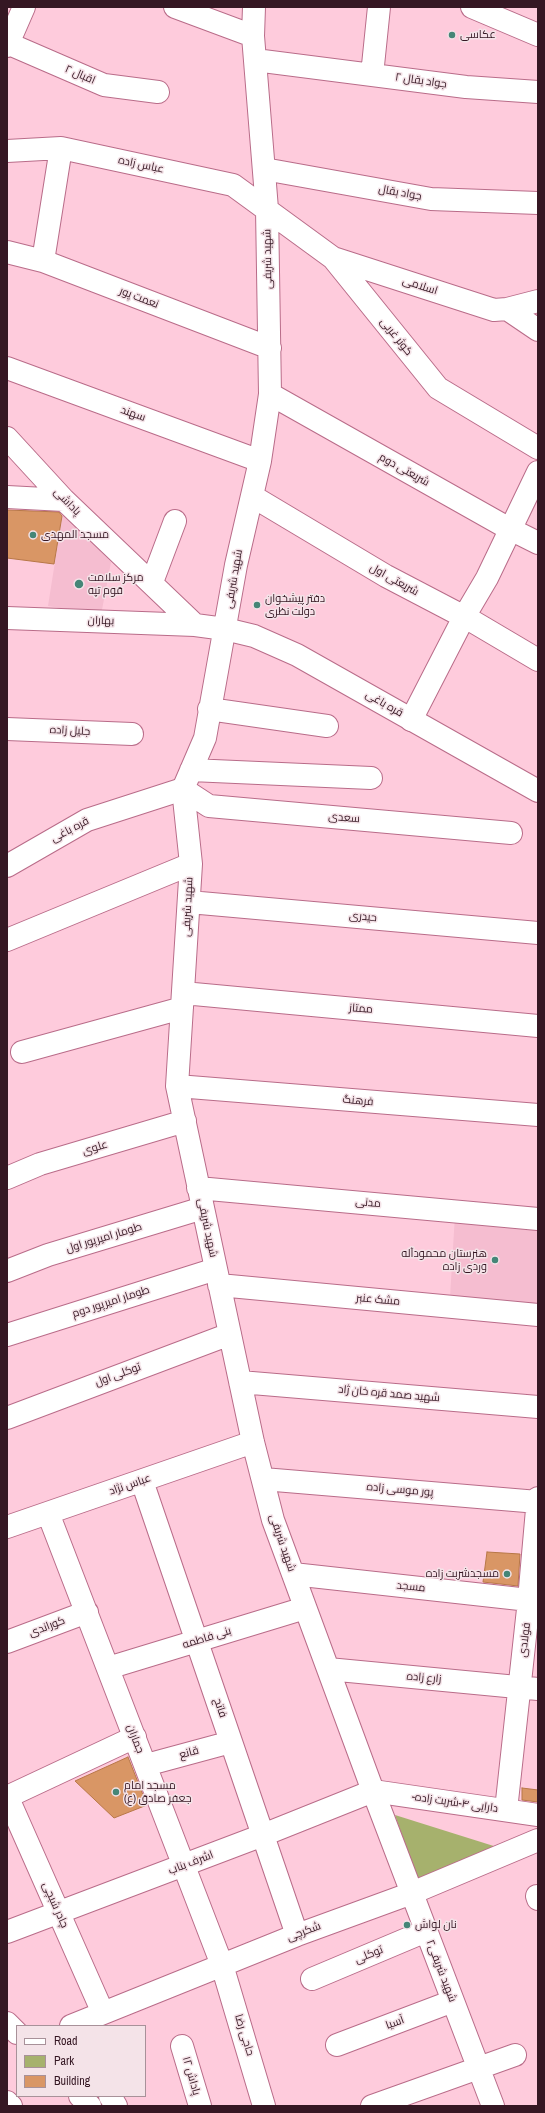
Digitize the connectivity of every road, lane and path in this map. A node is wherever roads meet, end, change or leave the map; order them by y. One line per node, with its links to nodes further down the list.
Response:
1 (24, 7): 8 (street)
2 (175, 7): 7 (street)
3 (254, 7): 7 (street, شهید شریفى)
4 (379, 7): 10 (street)
5 (472, 7): 6 (street)
6 (538, 35)
7 (253, 36): 9 (street, شهید شریفى)
8 (7, 44): 11 (street, اقبال ۲)
9 (255, 60): 10 (street, جواد بقال ۲); 15 (street, شهید شریفى)
10 (372, 74): 12 (street, جواد بقال ۲)
11 (158, 92)
12 (538, 92)
13 (61, 148): 14 (street, عباس زاده); 17 (street, عباس زاده); 20 (street)
14 (7, 151)
15 (264, 169): 16 (street, جواد بقال); 17 (street, شهید شریفى)
16 (538, 203)
17 (267, 210): 19 (street, کوثر غربی); 24 (street, شهید شریفى)
18 (7, 252): 20 (street, نعمت پور)
19 (333, 258): 22 (street, اسلامی); 28 (street, کوثر غربی)
20 (43, 261): 24 (street, نعمت پور)
21 (538, 302): 22 (street, اسلامی)
22 (507, 309): 23 (street)
23 (538, 330)
24 (270, 348): 26 (street, شهید شریفى)
25 (7, 368): 29 (street, سهند)
26 (270, 394): 29 (street, شهید شریفى); 35 (street, شریعتی دوم)
27 (7, 438): 33 (street, پاداشی)
28 (538, 448)
29 (260, 461): 31 (street, شهید شریفى)
30 (538, 472): 35 (street)
31 (252, 496): 38 (street, شریعتی اول); 41 (street, شهید شریفى)
32 (7, 497): 33 (street)
33 (64, 500): 37 (street, پاداشی)
34 (175, 521): 37 (street)
35 (510, 530): 36 (street, شریعتی دوم); 38 (street)
36 (538, 543)
37 (152, 582): 40 (street, پاداشی)
38 (464, 617): 42 (street, شریعتی اول); 44 (street)
39 (7, 618): 40 (street, بهاران)
40 (195, 624): 41 (street)
41 (225, 629): 43 (street, شهید شریفى); 44 (street, قره باغی)
42 (538, 660)
43 (209, 710): 45 (street); 49 (street, شهید شریفى)
44 (411, 720): 50 (street, قره باغی)
45 (327, 726)
46 (11, 732): 47 (street, جلیل زاده)
47 (132, 734)
48 (371, 778): 49 (street)
49 (187, 779): 51 (street, سعدی); 52 (street, شهید شریفى); 53 (street, قره باغی)
50 (538, 791)
51 (511, 833)
52 (191, 864): 54 (street, شهید شریفى); 56 (street)
53 (7, 866)
54 (188, 902): 55 (street, حیدری); 57 (street, شهید شریفى)
55 (538, 933)
56 (7, 940)
57 (183, 1000): 58 (street, ممتاز); 59 (street); 60 (street, شهید شریفى)
58 (538, 1026)
59 (22, 1052)
60 (177, 1086): 61 (street, فرهنگ); 62 (street, شهید شریفى)
61 (538, 1115)
62 (185, 1121): 63 (street, علوی); 64 (street, شهید شریفى)
63 (7, 1178)
64 (200, 1198): 65 (street, مدنی); 66 (street, طومار امیرپور اول); 67 (street, شهید شریفى)
65 (538, 1219)
66 (7, 1271)
67 (217, 1277): 68 (street, مشک عنبر); 69 (street, شهید شریفى); 70 (street, طومار امیرپور دوم)
68 (538, 1316)
69 (230, 1334): 71 (street, شهید شریفى); 73 (street, توکلی اول)
70 (7, 1335)
71 (240, 1382): 72 (street, شهید صمد قره خان ژاد); 74 (street, شهید شریفى)
72 (538, 1407)
73 (7, 1418)
74 (253, 1442): 75 (street, شهید شریفى); 76 (street, عباس نژاد)
75 (263, 1479): 78 (street, پور موسی زاده); 81 (street, شهید شریفى)
76 (142, 1480): 79 (street, عباس نژاد); 85 (street, فاتح)
77 (538, 1498): 78 (street, فولادی)
78 (538, 1502): 82 (street, فولادی)
79 (48, 1513): 80 (street, عباس نژاد); 84 (street, جماران)
80 (7, 1527)
81 (293, 1574): 82 (street, مسجد); 83 (street, شهید شریفى)
82 (534, 1601): 89 (street, فولادی)
83 (305, 1608): 85 (street, بنی فاطمه); 88 (street, شهید شریفى)
84 (87, 1612): 86 (street, کوراندی); 87 (street, جماران)
85 (197, 1641): 87 (street, بنی فاطمه); 91 (street, فاتح)
86 (7, 1642)
87 (108, 1668): 90 (street, جماران)
88 (328, 1670): 89 (street, زارع زاده); 93 (street, شهید شریفى)
89 (529, 1688): 95 (street, فولادی)
90 (135, 1737): 92 (street, جماران); 94 (street)
91 (231, 1742): 92 (street, قانع); 97 (street, فاتح)
92 (146, 1765): 99 (street, جماران)
93 (373, 1791): 95 (street, -دارایی ۴-شربت زاده); 97 (street, اشرف بناب); 100 (street, شهید شریفی۲)
94 (7, 1797): 101 (street, چادر شبچی)
95 (506, 1810): 96 (street, -دارایی ۴-شربت زاده)
96 (538, 1815)
97 (263, 1836): 99 (street, اشرف بناب); 104 (street, فاتح)
98 (538, 1840): 100 (street, شکرچی)
99 (184, 1865): 101 (street, اشرف بناب); 105 (street, جماران)
100 (412, 1893): 102 (street, شهید شریفی۲); 104 (street, شکرچی)
101 (59, 1912): 103 (street, اشرف بناب); 108 (street, چادر شبچی)
102 (426, 1931): 106 (street, توکلی); 107 (street, شهید شریفی۲)
103 (7, 1932)
104 (297, 1935): 105 (street, شکرچی)
105 (222, 1965): 108 (street, شکرچی); 123 (street, حاجی رضا)
106 (312, 1979)
107 (453, 2001): 112 (street, آسیا); 115 (street, شهید شریفی۲)
108 (103, 2013): 110 (street, شکرچی)
109 (7, 2023): 111 (street)
110 (73, 2025)
111 (16, 2032)
112 (337, 2045)
113 (182, 2046): 122 (street, پاداش ۱۲)
114 (515, 2055): 115 (street)
115 (478, 2068): 124 (street); 125 (street, شهید شریفی۲)
116 (81, 2097): 120 (street)
117 (111, 2097): 121 (street)
118 (7, 2102): 119 (street)
119 (11, 2106)
120 (90, 2106)
121 (116, 2106)
122 (200, 2106)
123 (264, 2106)
124 (372, 2106)
125 (493, 2106)

